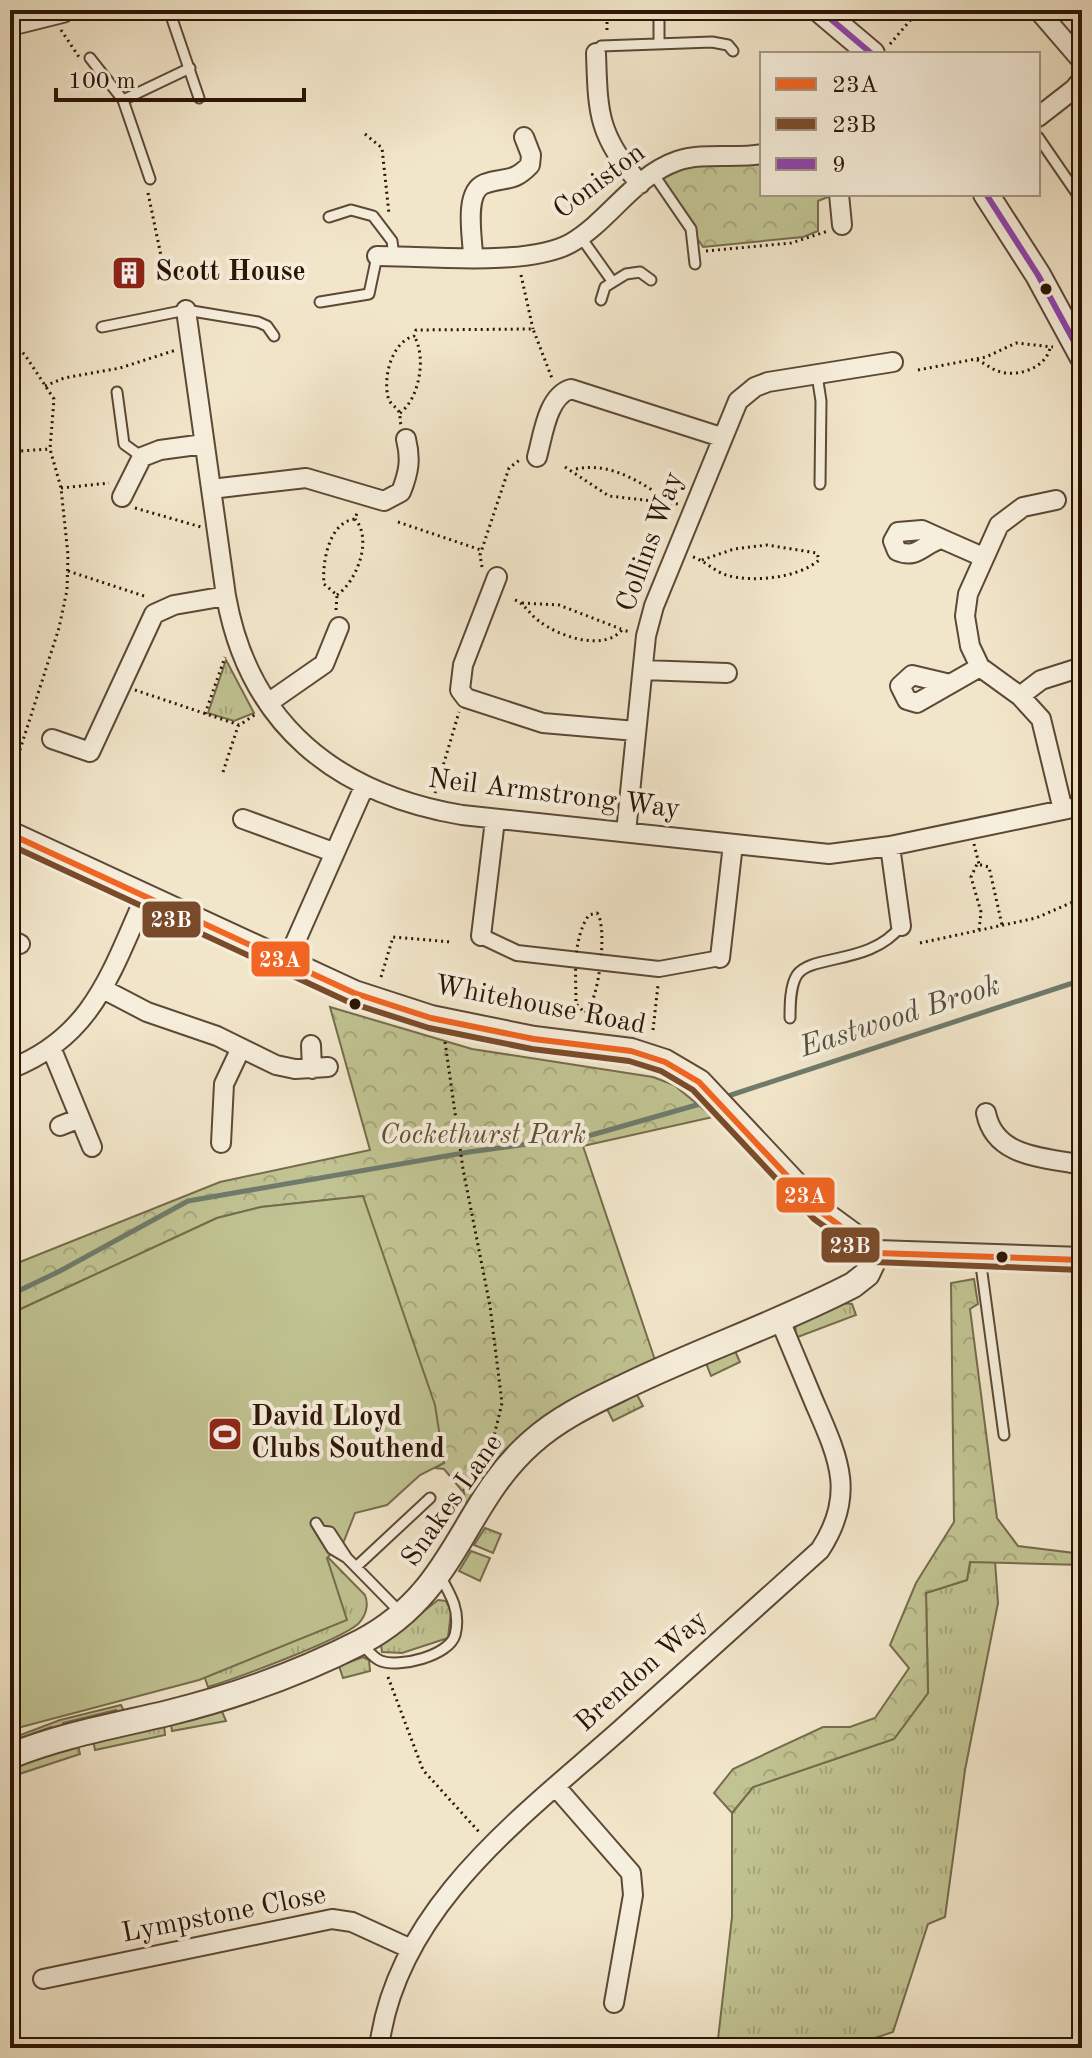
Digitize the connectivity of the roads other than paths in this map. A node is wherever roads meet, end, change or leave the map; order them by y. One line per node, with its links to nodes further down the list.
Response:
1 (169, 10): 13 (lane)
2 (659, 10): 7 (lane)
3 (820, 10): 10 (street)
4 (1038, 10): 12 (street)
5 (56, 12): 6 (street)
6 (10, 23)
7 (659, 44): 8 (lane); 9 (lane)
8 (602, 50): 22 (street)
9 (733, 51)
10 (878, 52)
11 (90, 58): 16 (lane)
12 (1082, 61)
13 (190, 68): 15 (lane); 16 (lane)
14 (1082, 79): 17 (street)
15 (199, 98)
16 (123, 100): 21 (lane)
17 (1040, 116)
18 (524, 137): 30 (street, Coniston)
19 (1040, 140): 25 (lane)
20 (760, 154): 22 (street, Coniston)
21 (150, 179)
22 (647, 179): 28 (street, Coniston); 31 (lane)
23 (839, 196): 27 (street)
24 (987, 196): 39 (street)
25 (1082, 201)
26 (329, 217): 29 (lane)
27 (842, 225)
28 (580, 236): 30 (street, Coniston); 33 (lane)
29 (387, 251): 30 (street, Coniston); 35 (lane)
30 (473, 257)
31 (695, 264)
32 (651, 280): 33 (lane)
33 (612, 281): 34 (lane)
34 (601, 300)
35 (320, 302)
36 (186, 310): 37 (lane); 38 (lane); 45 (street, Neil Armstrong Way)
37 (102, 327)
38 (274, 336)
39 (1069, 348)
40 (893, 362): 41 (street, Collins Way)
41 (817, 375): 43 (street, Collins Way); 48 (lane)
42 (117, 392): 46 (lane)
43 (721, 437): 47 (street); 59 (street, Collins Way)
44 (406, 439): 49 (street)
45 (204, 444): 46 (street); 49 (street, Neil Armstrong Way)
46 (142, 457): 50 (street)
47 (537, 457)
48 (820, 484)
49 (211, 489): 55 (street, Neil Armstrong Way)
50 (122, 496)
51 (1056, 500): 53 (street)
52 (942, 539): 53 (street)
53 (983, 557): 57 (street)
54 (491, 574): 64 (street)
55 (226, 596): 63 (street, Neil Armstrong Way); 65 (street)
56 (339, 627): 63 (street)
57 (980, 667): 61 (street); 62 (street)
58 (1082, 667): 62 (street)
59 (643, 670): 60 (street); 64 (street, Collins Way)
60 (727, 673)
61 (950, 684)
62 (1020, 696): 68 (street)
63 (269, 705): 66 (street, Neil Armstrong Way)
64 (636, 731): 71 (street, Collins Way)
65 (52, 739)
66 (364, 787): 70 (street, Neil Armstrong Way); 75 (street)
67 (1082, 806): 68 (street, Neil Armstrong Way)
68 (1063, 810): 74 (street, Neil Armstrong Way)
69 (243, 819): 75 (street)
70 (495, 820): 71 (street, Neil Armstrong Way); 78 (street)
71 (626, 832): 73 (street, Neil Armstrong Way)
72 (10, 834): 76 (street, Whitehouse Road)
73 (733, 844): 74 (street, Neil Armstrong Way); 79 (street)
74 (890, 846): 77 (street)
75 (333, 852): 80 (street)
76 (145, 897): 80 (street, Whitehouse Road); 81 (street)
77 (901, 926): 82 (lane)
78 (481, 936): 79 (street)
79 (720, 958)
80 (286, 963): 93 (street, Whitehouse Road)
81 (103, 989): 84 (street); 85 (street)
82 (790, 1018)
83 (311, 1045): 84 (street)
84 (241, 1048): 90 (street)
85 (52, 1050): 86 (street); 88 (street)
86 (10, 1069)
87 (986, 1113): 92 (street)
88 (80, 1118): 89 (street); 91 (street)
89 (60, 1126)
90 (221, 1143)
91 (92, 1147)
92 (1082, 1165)
93 (877, 1253): 94 (street); 96 (street, Snakes Lane)
94 (980, 1258): 95 (street); 97 (lane)
95 (1082, 1260)
96 (779, 1318): 101 (street, Snakes Lane); 105 (street, Brendon Way)
97 (1004, 1435)
98 (430, 1498): 100 (lane)
99 (319, 1527): 100 (lane)
100 (356, 1567): 102 (lane)
101 (440, 1576): 102 (street, Snakes Lane); 103 (lane)
102 (402, 1614): 103 (street, Snakes Lane)
103 (361, 1642): 104 (street, Snakes Lane)
104 (10, 1756)
105 (556, 1787): 106 (street, Brendon Way); 108 (street)
106 (411, 1949): 107 (street, Lympstone Close); 109 (street, Brendon Way)
107 (43, 1979)
108 (614, 2003)
109 (379, 2048)

